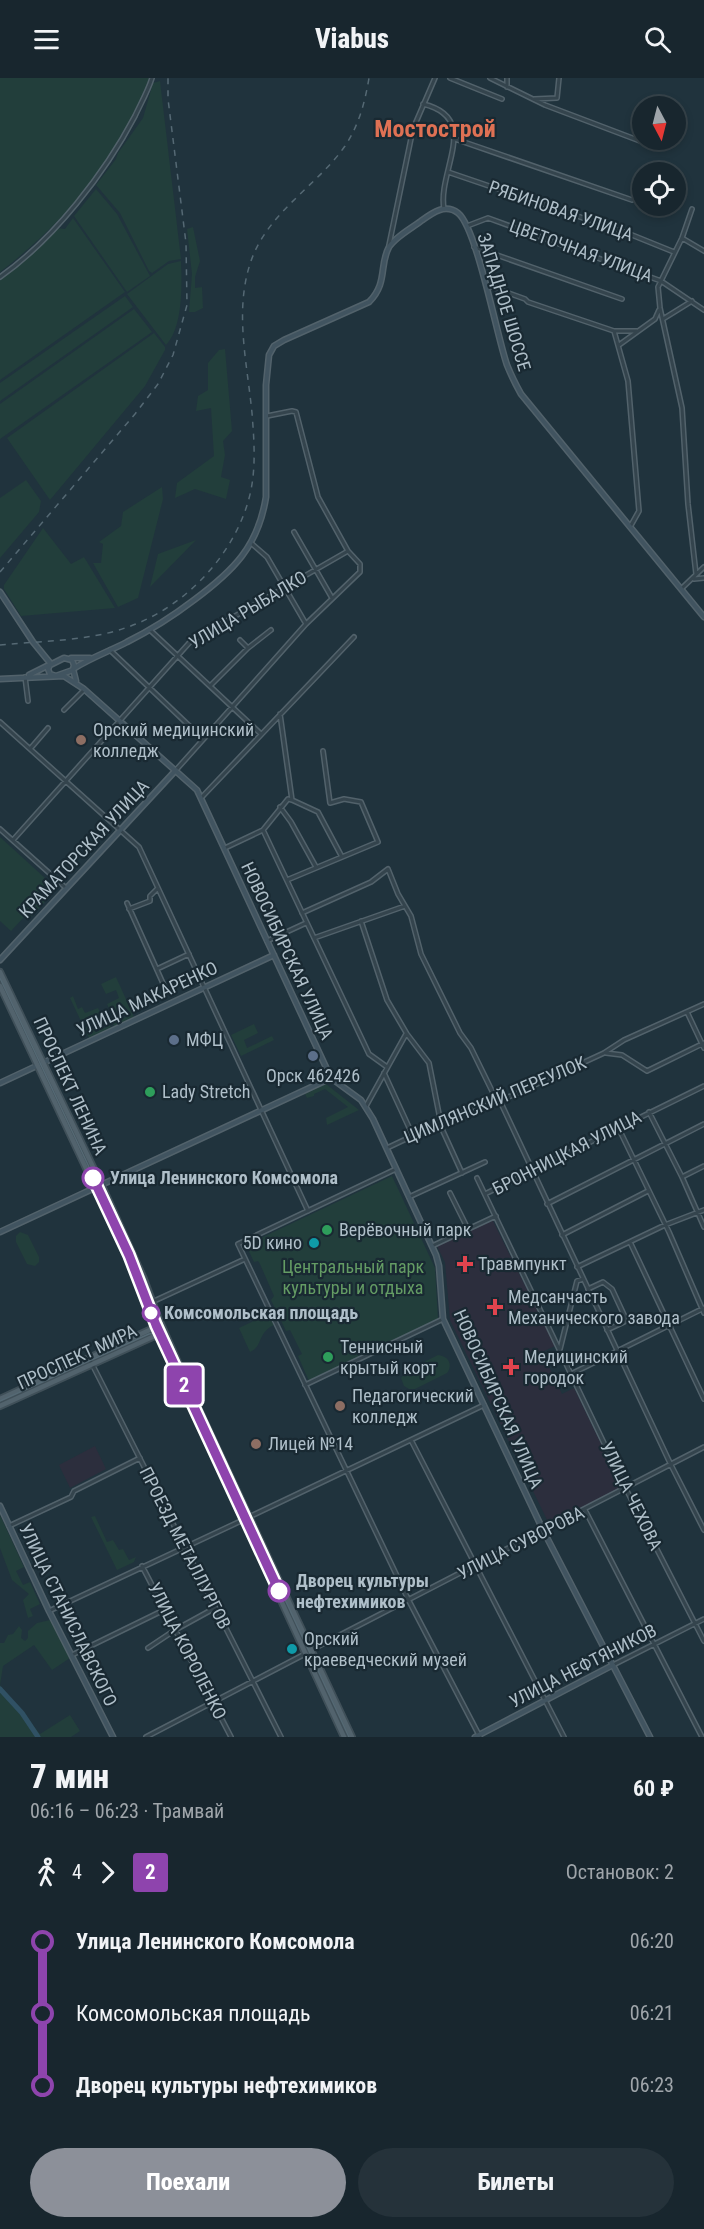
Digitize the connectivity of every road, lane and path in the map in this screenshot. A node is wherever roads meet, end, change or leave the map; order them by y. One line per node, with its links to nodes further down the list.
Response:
1 (152, 78): 23 (street)
2 (435, 78): 10 (street)
3 (450, 78): 8 (street)
4 (490, 78): 7 (street)
5 (507, 78): 7 (street)
6 (559, 78): 9 (street)
7 (507, 87): 9 (street)
8 (502, 99)
9 (534, 99): 11 (street)
10 (423, 104): 12 (street); 19 (street)
11 (632, 138)
12 (455, 139): 13 (street); 14 (street)
13 (448, 172): 15 (street); 22 (street, РЯБИНОВАЯ УЛИЦА)
14 (632, 200)
15 (444, 209): 17 (main road, ЗАПАДНОЕ ШОССЕ); 19 (main road)
16 (693, 209): 18 (street)
17 (467, 226): 20 (main road, ЗАПАДНОЕ ШОССЕ); 24 (street, ЦВЕТОЧНАЯ УЛИЦА)
18 (682, 238): 21 (street); 22 (street)
19 (389, 246): 34 (main road)
20 (473, 246): 25 (main road, ЗАПАДНОЕ ШОССЕ); 26 (street)
21 (704, 251)
22 (674, 252): 24 (street)
23 (0, 276)
24 (661, 280): 27 (street, ЦВЕТОЧНАЯ УЛИЦА); 28 (street)
25 (486, 284): 31 (street); 35 (main road, ЗАПАДНОЕ ШОССЕ)
26 (622, 298)
27 (692, 301): 29 (street, ЦВЕТОЧНАЯ УЛИЦА); 30 (street)
28 (660, 308): 30 (street); 32 (street)
29 (704, 310)
30 (663, 319): 41 (street)
31 (614, 331): 32 (street); 33 (street)
32 (637, 332): 33 (street)
33 (619, 345): 35 (street)
34 (267, 417): 37 (main road); 38 (street)
35 (630, 527): 45 (main road, ЗАПАДНОЕ ШОССЕ)
36 (294, 532): 40 (street)
37 (251, 543): 44 (street); 50 (main road)
38 (348, 551): 40 (street, УЛИЦА РЫБАЛКО); 47 (street, КРАМАТОРСКАЯ УЛИЦА)
39 (704, 567): 41 (street)
40 (315, 569): 44 (street, УЛИЦА РЫБАЛКО); 47 (street)
41 (696, 574): 43 (street)
42 (704, 578): 43 (street)
43 (692, 579): 45 (street)
44 (285, 587): 49 (street); 56 (street, УЛИЦА РЫБАЛКО)
45 (681, 589): 48 (main road, ЗАПАДНОЕ ШОССЕ)
46 (0, 592): 59 (main road)
47 (332, 598): 49 (street, КРАМАТОРСКАЯ УЛИЦА)
48 (704, 617)
49 (306, 624): 68 (street, КРАМАТОРСКАЯ УЛИЦА)
50 (150, 630): 55 (main road); 56 (street)
51 (271, 630): 54 (street)
52 (354, 637): 70 (street)
53 (240, 640): 54 (street)
54 (248, 648): 64 (street)
55 (110, 650): 57 (main road); 65 (street)
56 (177, 656): 64 (street); 65 (street, УЛИЦА РЫБАЛКО)
57 (97, 657): 58 (main road); 60 (main road)
58 (69, 658): 59 (main road); 60 (main road)
59 (51, 664): 61 (main road); 62 (main road)
60 (73, 669): 61 (main road); 66 (main road)
61 (56, 676): 62 (main road); 66 (main road)
62 (25, 677): 63 (main road); 67 (street)
63 (0, 679)
64 (210, 687): 68 (street)
65 (149, 688): 72 (street, УЛИЦА РЫБАЛКО); 75 (street)
66 (84, 689): 69 (street); 72 (main road, НОВОСИБИРСКАЯ УЛИЦА)
67 (28, 701)
68 (231, 706): 74 (street); 75 (street, КРАМАТОРСКАЯ УЛИЦА)
69 (64, 710)
70 (280, 714): 74 (street); 81 (street)
71 (0, 722): 76 (street)
72 (120, 722): 78 (main road, НОВОСИБИРСКАЯ УЛИЦА); 79 (street, УЛИЦА РЫБАЛКО)
73 (48, 728): 76 (street)
74 (261, 734): 80 (street)
75 (202, 738): 78 (street, КРАМАТОРСКАЯ УЛИЦА)
76 (30, 749): 79 (street)
77 (323, 751): 88 (street)
78 (176, 770): 80 (main road, НОВОСИБИРСКАЯ УЛИЦА); 85 (main road, КРАМАТОРСКАЯ УЛИЦА)
79 (66, 782): 85 (street); 86 (street, УЛИЦА РЫБАЛКО)
80 (201, 798): 87 (main road, НОВОСИБИРСКАЯ УЛИЦА)
81 (292, 800): 82 (street); 88 (street)
82 (280, 807): 84 (street); 89 (street)
83 (0, 829): 86 (street)
84 (263, 830): 87 (street); 90 (street)
85 (119, 831): 91 (main road, КРАМАТОРСКАЯ УЛИЦА); 92 (street)
86 (13, 840): 91 (street)
87 (225, 848): 100 (main road, НОВОСИБИРСКАЯ УЛИЦА)
88 (342, 856): 89 (street)
89 (316, 867): 90 (street)
90 (287, 880): 96 (street)
91 (66, 888): 103 (main road, КРАМАТОРСКАЯ УЛИЦА)
92 (158, 889): 95 (street); 101 (street)
93 (127, 903): 95 (street)
94 (405, 906): 96 (street); 97 (street); 125 (street)
95 (129, 909): 104 (street)
96 (302, 913): 98 (street)
97 (361, 921): 99 (street); 114 (street)
98 (307, 923): 99 (street); 100 (street)
99 (314, 938): 120 (street)
100 (267, 941): 102 (main road, НОВОСИБИРСКАЯ УЛИЦА)
101 (189, 954): 104 (street); 107 (street)
102 (274, 955): 107 (main road, УЛИЦА МАКАРЕНКО); 122 (main road, НОВОСИБИРСКАЯ УЛИЦА)
103 (0, 960)
104 (157, 969): 108 (street)
105 (0, 972): 110 (main road, ПРОСПЕКТ ЛЕНИНА)
106 (0, 986): 111 (main road, ПРОСПЕКТ ЛЕНИНА)
107 (204, 988): 118 (main road, УЛИЦА МАКАРЕНКО); 128 (street)
108 (166, 990)
109 (704, 1004): 112 (street, ЦИМЛЯНСКИЙ ПЕРЕУЛОК)
110 (18, 1008): 111 (street); 113 (main road, ПРОСПЕКТ ЛЕНИНА)
111 (12, 1011): 115 (main road, ПРОСПЕКТ ЛЕНИНА)
112 (687, 1012): 116 (street); 117 (street, ЦИМЛЯНСКИЙ ПЕРЕУЛОК)
113 (30, 1033): 115 (street); 118 (main road, ПРОСПЕКТ ЛЕНИНА)
114 (407, 1034): 120 (street); 130 (street)
115 (24, 1036): 119 (main road, ПРОСПЕКТ ЛЕНИНА)
116 (703, 1045): 117 (street)
117 (604, 1053): 126 (street, ЦИМЛЯНСКИЙ ПЕРЕУЛОК)
118 (45, 1062): 119 (main road, УЛИЦА МАКАРЕНКО); 131 (main road, ПРОСПЕКТ ЛЕНИНА)
119 (38, 1065): 123 (main road, УЛИЦА МАКАРЕНКО); 134 (main road, ПРОСПЕКТ ЛЕНИНА)
120 (387, 1066): 121 (street)
121 (384, 1073): 127 (street); 135 (street)
122 (331, 1078): 127 (main road, НОВОСИБИРСКАЯ УЛИЦА); 128 (main road)
123 (0, 1083)
124 (704, 1086): 129 (street, БРОННИЦКАЯ УЛИЦА)
125 (495, 1097): 126 (street, ЦИМЛЯНСКИЙ ПЕРЕУЛОК); 130 (street, ЦИМЛЯНСКИЙ ПЕРЕУЛОК)
126 (500, 1101): 142 (street)
127 (366, 1106): 137 (main road, НОВОСИБИРСКАЯ УЛИЦА)
128 (261, 1110): 146 (main road); 154 (street)
129 (649, 1112): 133 (street, БРОННИЦКАЯ УЛИЦА); 136 (street)
130 (441, 1122): 135 (street, ЦИМЛЯНСКИЙ ПЕРЕУЛОК); 143 (street)
131 (74, 1124): 134 (street); 146 (main road, ПРОСПЕКТ ЛЕНИНА)
132 (704, 1124): 136 (street)
133 (618, 1127): 138 (street); 142 (street, БРОННИЦКАЯ УЛИЦА)
134 (67, 1128): 147 (main road, ПРОСПЕКТ ЛЕНИНА)
135 (412, 1136): 137 (street, ЦИМЛЯНСКИЙ ПЕРЕУЛОК)
136 (664, 1144): 138 (street); 144 (street)
137 (386, 1148): 141 (main road, НОВОСИБИРСКАЯ УЛИЦА)
138 (633, 1159): 148 (street); 152 (street)
139 (485, 1162): 143 (street)
140 (704, 1166): 144 (street)
141 (396, 1169): 151 (main road, НОВОСИБИРСКАЯ УЛИЦА); 154 (street)
142 (532, 1170): 150 (street, БРОННИЦКАЯ УЛИЦА); 152 (street)
143 (462, 1173): 151 (street)
144 (682, 1177): 155 (street)
145 (477, 1178): 150 (street, УЛИЦА ЧЕХОВА)
146 (102, 1185): 147 (main road); 156 (main road, ПРОСПЕКТ ЛЕНИНА)
147 (94, 1188): 158 (main road, ПРОСПЕКТ ЛЕНИНА); 164 (main road)
148 (648, 1191): 161 (street); 165 (street)
149 (450, 1193): 163 (street)
150 (485, 1194): 157 (street, УЛИЦА ЧЕХОВА)
151 (410, 1197): 169 (main road, НОВОСИБИРСКАЯ УЛИЦА)
152 (547, 1204): 165 (street)
153 (704, 1210): 155 (street)
154 (308, 1211): 172 (street)
155 (697, 1212): 161 (street); 162 (street)
156 (115, 1215): 158 (street); 159 (main road, ПРОСПЕКТ ЛЕНИНА)
157 (496, 1216): 163 (street); 190 (street, УЛИЦА ЧЕХОВА)
158 (108, 1218): 160 (main road, ПРОСПЕКТ ЛЕНИНА)
159 (118, 1221): 160 (street); 166 (main road, ПРОСПЕКТ ЛЕНИНА)
160 (111, 1224): 168 (main road, ПРОСПЕКТ ЛЕНИНА)
161 (665, 1225): 167 (street); 181 (street)
162 (704, 1227)
163 (468, 1229): 169 (street)
164 (0, 1232)
165 (562, 1235): 173 (street)
166 (127, 1240): 168 (street); 170 (main road, ПРОСПЕКТ ЛЕНИНА)
167 (630, 1242): 173 (street); 184 (street)
168 (121, 1243): 171 (main road, ПРОСПЕКТ ЛЕНИНА)
169 (432, 1246): 182 (main road, НОВОСИБИРСКАЯ УЛИЦА)
170 (132, 1252): 171 (street); 174 (main road, ПРОСПЕКТ ЛЕНИНА)
171 (126, 1255): 176 (main road, ПРОСПЕКТ ЛЕНИНА)
172 (245, 1259): 180 (street); 200 (street)
173 (577, 1267): 175 (street)
174 (144, 1278): 176 (street); 178 (main road, ПРОСПЕКТ ЛЕНИНА)
175 (583, 1279): 177 (street); 190 (street)
176 (137, 1281): 179 (main road, ПРОСПЕКТ ЛЕНИНА)
177 (588, 1289): 186 (street); 186 (street)
178 (148, 1293): 179 (street); 180 (main road, ПРОСПЕКТ ЛЕНИНА)
179 (142, 1297): 185 (main road, ПРОСПЕКТ ЛЕНИНА)
180 (152, 1302): 183 (main road, ПРОСПЕКТ ЛЕНИНА)
181 (704, 1309): 184 (street)
182 (443, 1319): 200 (street); 207 (main road, НОВОСИБИРСКАЯ УЛИЦА)
183 (161, 1324): 185 (main road, ПРОСПЕКТ МИРА); 187 (main road, ПРОСПЕКТ ЛЕНИНА)
184 (668, 1325): 191 (street); 202 (street)
185 (155, 1327): 188 (main road, ПРОСПЕКТ ЛЕНИНА); 189 (main road, ПРОСПЕКТ МИРА)
186 (607, 1330): 191 (street)
187 (164, 1331): 188 (main road, ПРОСПЕКТ МИРА); 198 (main road, ПРОСПЕКТ ЛЕНИНА)
188 (158, 1334): 192 (main road, ПРОСПЕКТ МИРА); 198 (main road, ПРОСПЕКТ ЛЕНИНА)
189 (109, 1349): 192 (street); 193 (main road, ПРОСПЕКТ МИРА)
190 (560, 1351): 197 (street, УЛИЦА ЧЕХОВА)
191 (617, 1351): 197 (street); 214 (street)
192 (112, 1355): 195 (main road, ПРОСПЕКТ МИРА)
193 (89, 1359): 194 (main road, ПРОСПЕКТ МИРА); 195 (street, ПРОЕЗД МЕТАЛЛУРГОВ)
194 (81, 1363): 196 (street); 199 (main road, ПРОСПЕКТ МИРА)
195 (92, 1364): 196 (main road, ПРОСПЕКТ МИРА); 211 (street, ПРОЕЗД МЕТАЛЛУРГОВ)
196 (83, 1369): 201 (main road, ПРОСПЕКТ МИРА)
197 (571, 1374): 216 (street, УЛИЦА ЧЕХОВА)
198 (183, 1381): 208 (main road, ПРОСПЕКТ ЛЕНИНА)
199 (38, 1382): 201 (street); 203 (main road, ПРОСПЕКТ МИРА)
200 (305, 1385): 215 (street)
201 (40, 1388): 205 (main road, ПРОСПЕКТ МИРА)
202 (702, 1388): 204 (street)
203 (10, 1395): 205 (street); 206 (main road, ПРОСПЕКТ МИРА)
204 (704, 1399)
205 (12, 1401): 206 (main road, ПРОСПЕКТ МИРА)
206 (1, 1403)
207 (484, 1405): 209 (street); 222 (main road, НОВОСИБИРСКАЯ УЛИЦА)
208 (201, 1420): 212 (main road, ПРОСПЕКТ ЛЕНИНА); 213 (main road, ПРОСПЕКТ ЛЕНИНА)
209 (411, 1440): 215 (street); 228 (street)
210 (704, 1447): 214 (street, УЛИЦА СУВОРОВА)
211 (140, 1458): 221 (street); 224 (street, ПРОЕЗД МЕТАЛЛУРГОВ)
212 (224, 1461): 213 (street); 219 (main road, ПРОСПЕКТ ЛЕНИНА)
213 (217, 1463): 220 (main road, ПРОСПЕКТ ЛЕНИНА)
214 (670, 1465): 216 (street, УЛИЦА СУВОРОВА); 223 (street)
215 (346, 1471): 219 (street); 233 (street)
216 (626, 1489): 218 (street, УЛИЦА СУВОРОВА); 242 (street, УЛИЦА ЧЕХОВА)
217 (0, 1506): 221 (main road, УЛИЦА СТАНИСЛАВСКОГО)
218 (585, 1510): 222 (street, УЛИЦА СУВОРОВА); 246 (street)
219 (250, 1516): 220 (street); 225 (main road, ПРОСПЕКТ ЛЕНИНА)
220 (243, 1520): 224 (street); 227 (main road, ПРОСПЕКТ ЛЕНИНА)
221 (9, 1526): 238 (main road, УЛИЦА СТАНИСЛАВСКОГО)
222 (543, 1530): 228 (street, УЛИЦА СУВОРОВА); 251 (main road, НОВОСИБИРСКАЯ УЛИЦА)
223 (704, 1530)
224 (184, 1547): 226 (street); 236 (street, ПРОЕЗД МЕТАЛЛУРГОВ)
225 (271, 1563): 227 (street); 229 (main road, ПРОСПЕКТ ЛЕНИНА)
226 (142, 1566): 237 (street, УЛИЦА КОРОЛЕНКО); 238 (street)
227 (265, 1566): 230 (main road, ПРОСПЕКТ ЛЕНИНА)
228 (476, 1566): 233 (street, УЛИЦА СУВОРОВА); 254 (street)
229 (276, 1574): 230 (street); 231 (main road, ПРОСПЕКТ ЛЕНИНА)
230 (270, 1577): 232 (main road, ПРОСПЕКТ ЛЕНИНА)
231 (285, 1594): 232 (street); 234 (main road, ПРОСПЕКТ ЛЕНИНА)
232 (279, 1596): 235 (main road, ПРОСПЕКТ ЛЕНИНА)
233 (409, 1601): 248 (street, УЛИЦА СУВОРОВА); 256 (street)
234 (291, 1605): 235 (street); 239 (main road, ПРОСПЕКТ ЛЕНИНА)
235 (284, 1607): 241 (main road, ПРОСПЕКТ ЛЕНИНА)
236 (215, 1608): 244 (street); 252 (street, ПРОЕЗД МЕТАЛЛУРГОВ)
237 (165, 1609): 244 (street, УЛИЦА КОРОЛЕНКО); 250 (street)
238 (50, 1611): 250 (main road, УЛИЦА СТАНИСЛАВСКОГО)
239 (297, 1619): 241 (street); 243 (main road, ПРОСПЕКТ ЛЕНИНА)
240 (704, 1619): 242 (street, УЛИЦА НЕФТЯНИКОВ)
241 (291, 1622): 243 (main road, ПРОСПЕКТ ЛЕНИНА)
242 (695, 1624): 245 (street, УЛИЦА ЧЕХОВА); 246 (street, УЛИЦА НЕФТЯНИКОВ)
243 (297, 1627): 248 (main road, ПРОСПЕКТ ЛЕНИНА); 249 (main road, ПРОСПЕКТ ЛЕНИНА)
244 (176, 1630): 247 (street); 255 (street, УЛИЦА КОРОЛЕНКО)
245 (704, 1641)
246 (655, 1644): 251 (street, УЛИЦА НЕФТЯНИКОВ); 265 (street)
247 (148, 1648)
248 (311, 1650): 249 (street, УЛИЦА СУВОРОВА); 253 (main road, ПРОСПЕКТ ЛЕНИНА)
249 (305, 1654): 252 (street, УЛИЦА СУВОРОВА); 253 (main road, ПРОСПЕКТ ЛЕНИНА)
250 (72, 1655): 257 (main road, УЛИЦА СТАНИСЛАВСКОГО)
251 (613, 1665): 254 (main road, УЛИЦА НЕФТЯНИКОВ); 264 (main road, НОВОСИБИРСКАЯ УЛИЦА)
252 (252, 1680): 255 (street, УЛИЦА СУВОРОВА); 260 (street, ПРОЕЗД МЕТАЛЛУРГОВ)
253 (324, 1685): 261 (main road, ПРОСПЕКТ ЛЕНИНА); 262 (main road, ПРОСПЕКТ ЛЕНИНА)
254 (546, 1701): 256 (main road, УЛИЦА НЕФТЯНИКОВ); 263 (street)
255 (213, 1702): 258 (street, УЛИЦА СУВОРОВА); 259 (street, УЛИЦА КОРОЛЕНКО)
256 (478, 1736)
257 (113, 1737)
258 (146, 1737)
259 (231, 1737)
260 (281, 1737)
261 (344, 1737)
262 (351, 1737)
263 (564, 1737)
264 (650, 1737)
265 (702, 1737)

